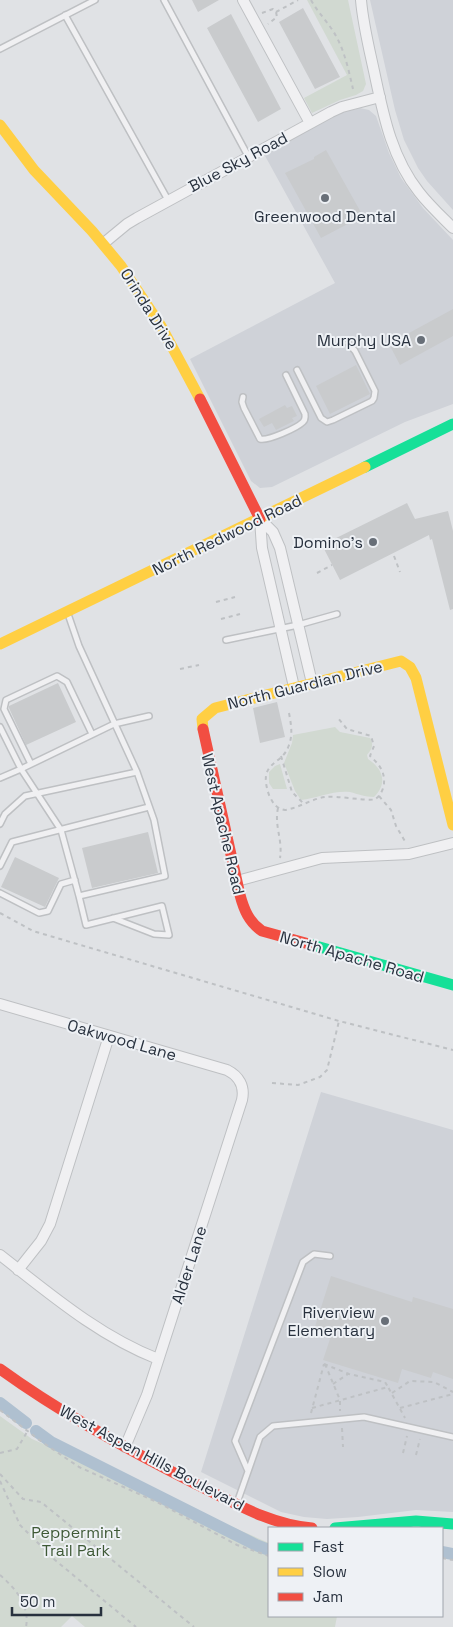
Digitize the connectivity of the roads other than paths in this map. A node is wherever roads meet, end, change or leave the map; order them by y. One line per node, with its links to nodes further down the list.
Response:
1 (95, 0): 6 (lane)
2 (164, 0): 12 (lane)
3 (243, 0): 10 (street)
4 (354, 0): 7 (street)
5 (361, 0): 7 (street)
6 (65, 15): 8 (lane); 13 (lane)
7 (363, 19): 9 (street)
8 (0, 49)
9 (380, 97): 10 (street, Blue Sky Road); 14 (street)
10 (310, 123): 12 (street, Blue Sky Road)
11 (0, 125): 15 (street, Orinda Drive)
12 (248, 156): 13 (street, Blue Sky Road)
13 (168, 200): 15 (street, Blue Sky Road)
14 (453, 228)
15 (104, 243): 21 (street, Orinda Drive)
16 (348, 343): 17 (lane)
17 (297, 370)
18 (286, 375): 19 (lane)
19 (244, 397)
20 (451, 427): 21 (street, North Redwood Road)
21 (260, 519): 22 (street, North Redwood Road); 24 (street); 25 (street)
22 (68, 611): 27 (street, North Redwood Road); 32 (lane)
23 (337, 614): 24 (lane)
24 (298, 625): 25 (lane); 28 (street)
25 (281, 628): 26 (lane); 29 (street)
26 (226, 640)
27 (0, 644)
28 (312, 683): 29 (street, North Guardian Drive); 42 (street, North Guardian Drive)
29 (294, 687): 31 (street, North Guardian Drive)
30 (149, 716): 32 (lane)
31 (202, 719): 47 (street, West Apache Road)
32 (114, 724): 34 (lane); 37 (lane)
33 (0, 727): 36 (lane)
34 (92, 734): 35 (lane); 35 (lane)
35 (31, 764): 36 (lane)
36 (21, 769): 38 (lane); 39 (lane)
37 (137, 772): 39 (lane); 40 (lane)
38 (0, 778)
39 (37, 794): 41 (lane); 43 (lane)
40 (149, 807): 43 (lane); 49 (lane)
41 (0, 824)
42 (453, 825)
43 (61, 830): 45 (lane); 46 (lane)
44 (453, 843): 47 (street)
45 (0, 866)
46 (75, 880): 48 (lane); 49 (lane)
47 (236, 881): 51 (street, West Apache Road)
48 (0, 893)
49 (80, 896): 50 (lane)
50 (113, 918): 50 (lane)
51 (253, 926): 52 (street, North Apache Road)
52 (453, 985)
53 (0, 1004): 54 (street, Oakwood Lane)
54 (109, 1036): 55 (street, Oakwood Lane); 58 (street)
55 (240, 1081): 59 (street, Alder Lane)
56 (0, 1255): 58 (street)
57 (330, 1256): 63 (lane)
58 (18, 1270): 59 (street)
59 (158, 1359): 62 (street, Alder Lane)
60 (0, 1369): 62 (street, West Aspen Hills Boulevard)
61 (453, 1437): 63 (lane)
62 (125, 1447): 64 (street, West Aspen Hills Boulevard)
63 (248, 1470): 64 (lane)
64 (236, 1504): 66 (street, West Aspen Hills Boulevard)
65 (453, 1524): 67 (street)
66 (295, 1527)
67 (346, 1527)

